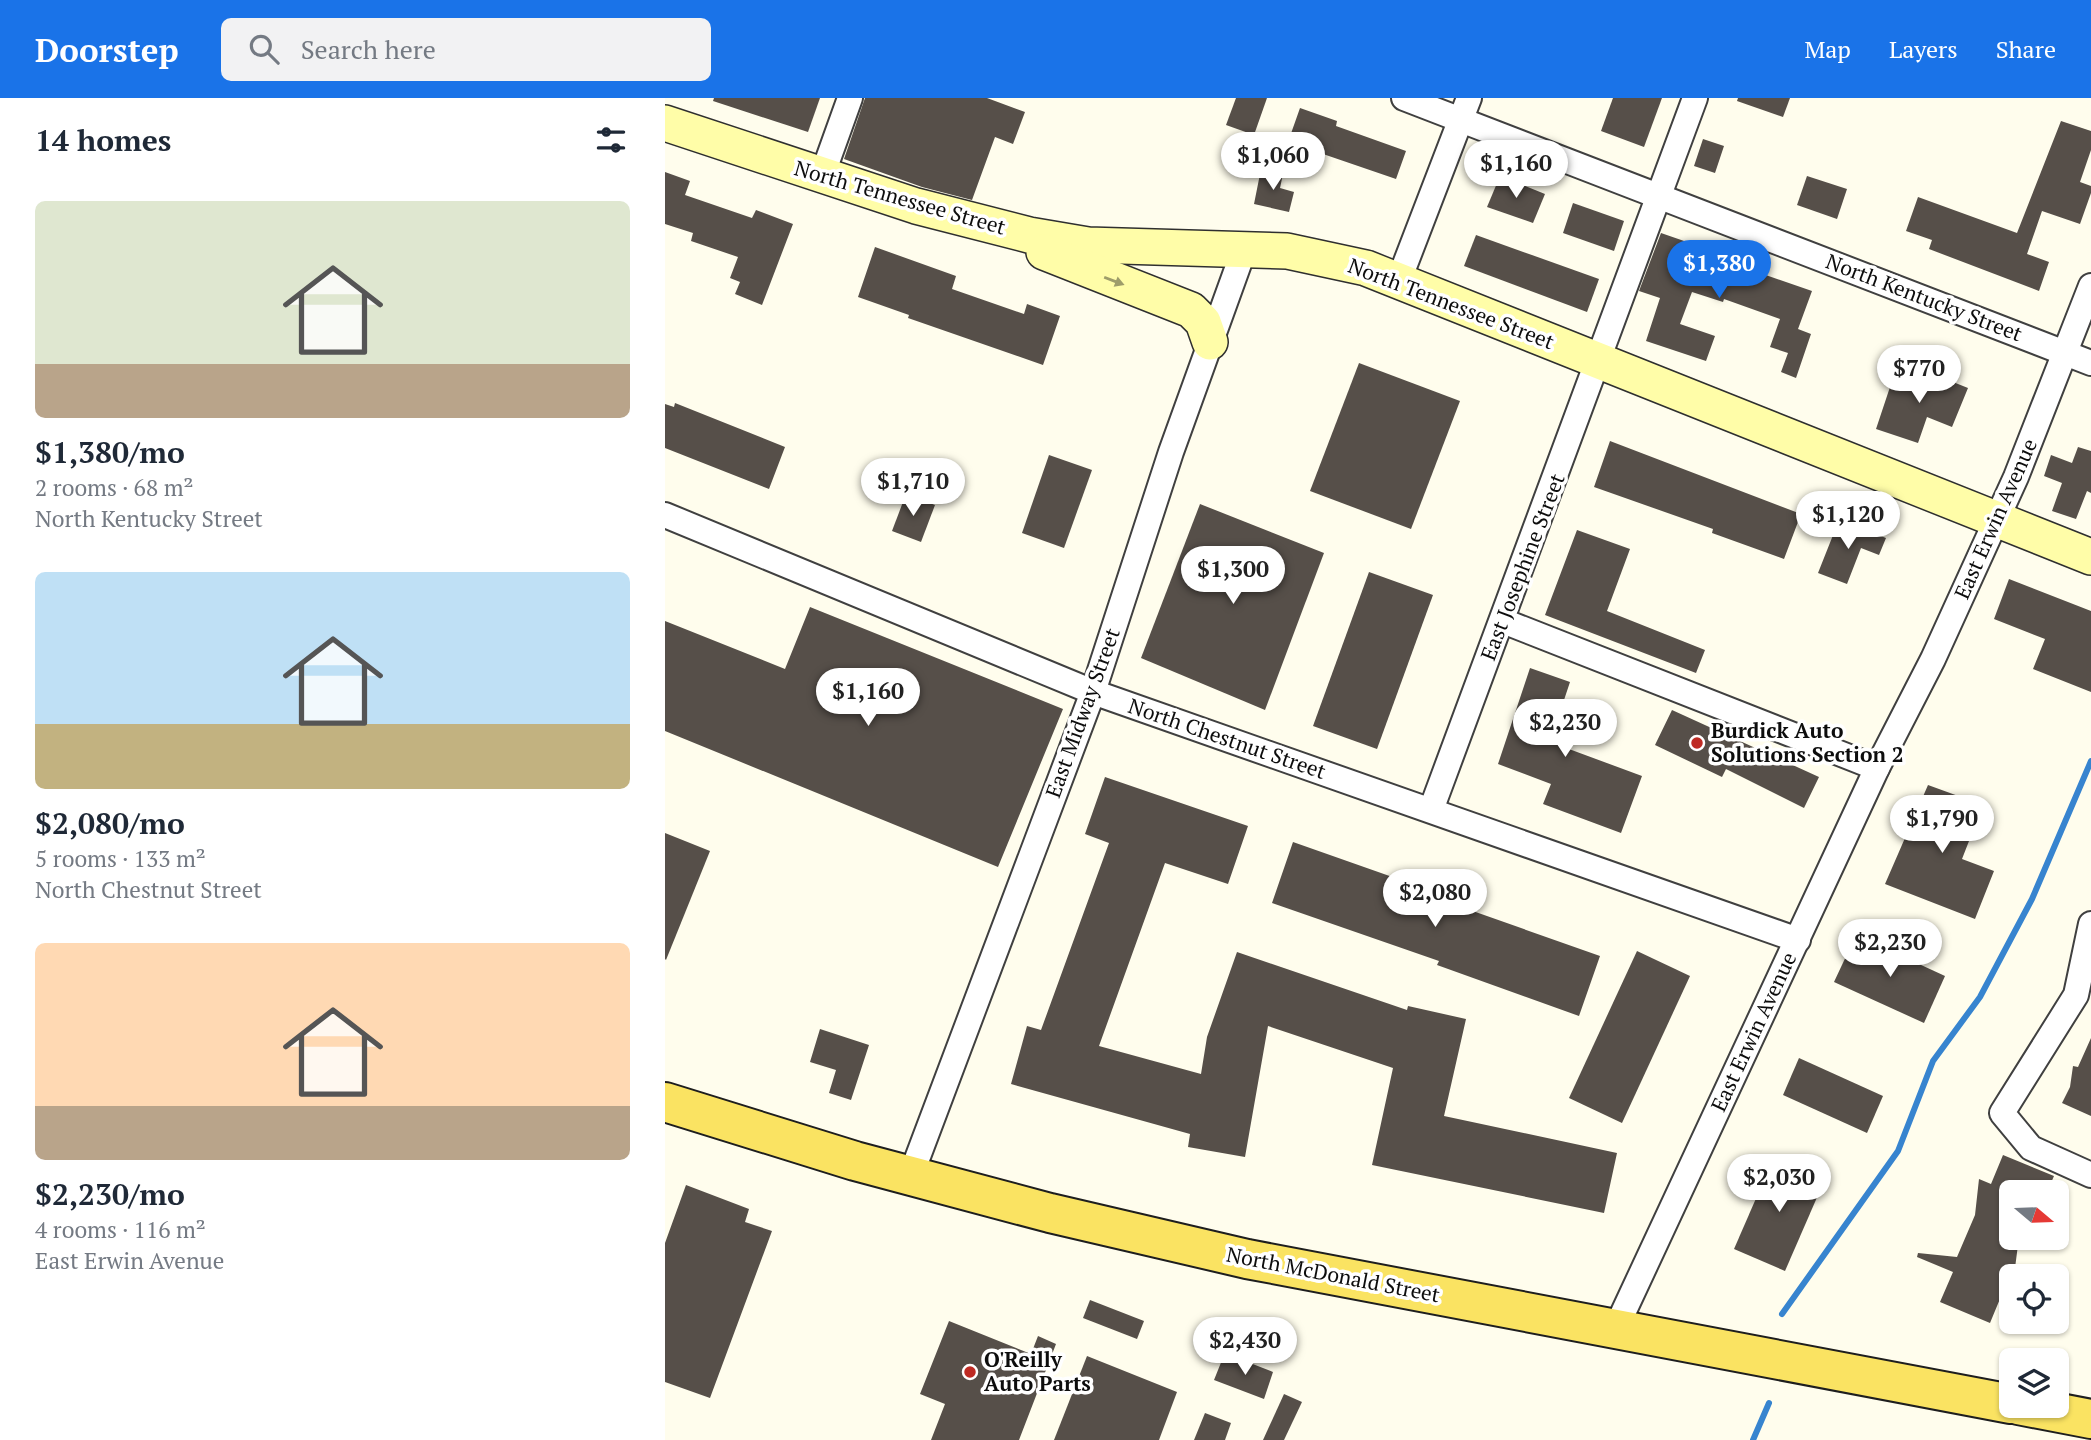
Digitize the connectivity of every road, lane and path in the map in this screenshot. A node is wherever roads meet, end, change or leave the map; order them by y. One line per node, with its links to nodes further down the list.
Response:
1 (850, 98): 6 (street)
2 (1404, 98): 4 (street, North Kentucky Street)
3 (1695, 98): 7 (street, East Josephine Street)
4 (1465, 109): 7 (street, North Kentucky Street); 10 (street)
5 (665, 123): 6 (street, North Tennessee Street)
6 (822, 176): 8 (street, North Tennessee Street)
7 (1659, 195): 13 (street, North Kentucky Street); 14 (street, East Josephine Street)
8 (960, 217): 9 (street, North Tennessee Street); 12 (street, one-way to 12)
9 (1245, 247): 10 (street, North Tennessee Street); 12 (street, East Midway Street)
10 (1399, 280): 14 (street, North Tennessee Street)
11 (2091, 286): 13 (street, East Erwin Avenue)
12 (1210, 342): 20 (street, East Midway Street)
13 (2065, 353): 15 (street, North Kentucky Street); 17 (street, East Erwin Avenue)
14 (1599, 362): 17 (street, North Tennessee Street); 19 (street, East Josephine Street)
15 (2091, 363)
16 (665, 515): 20 (street, North Chestnut Street)
17 (1997, 519): 18 (street, North Tennessee Street); 21 (street, East Erwin Avenue)
18 (2091, 557)
19 (1503, 621): 21 (street); 22 (street, East Josephine Street)
20 (1093, 692): 22 (street, North Chestnut Street); 27 (street, East Midway Street)
21 (1877, 768): 24 (street, East Erwin Avenue)
22 (1431, 810): 24 (street, North Chestnut Street)
23 (2091, 923): 25 (street)
24 (1798, 940): 29 (street, East Erwin Avenue)
25 (2084, 998): 28 (street)
26 (665, 1102): 27 (main road, North McDonald Street)
27 (911, 1175): 29 (main road, North McDonald Street)
28 (2091, 1175)
29 (1616, 1328): 30 (main road, North McDonald Street)
30 (1999, 1402)
31 (2069, 1415): 32 (main road)
32 (2091, 1419)

